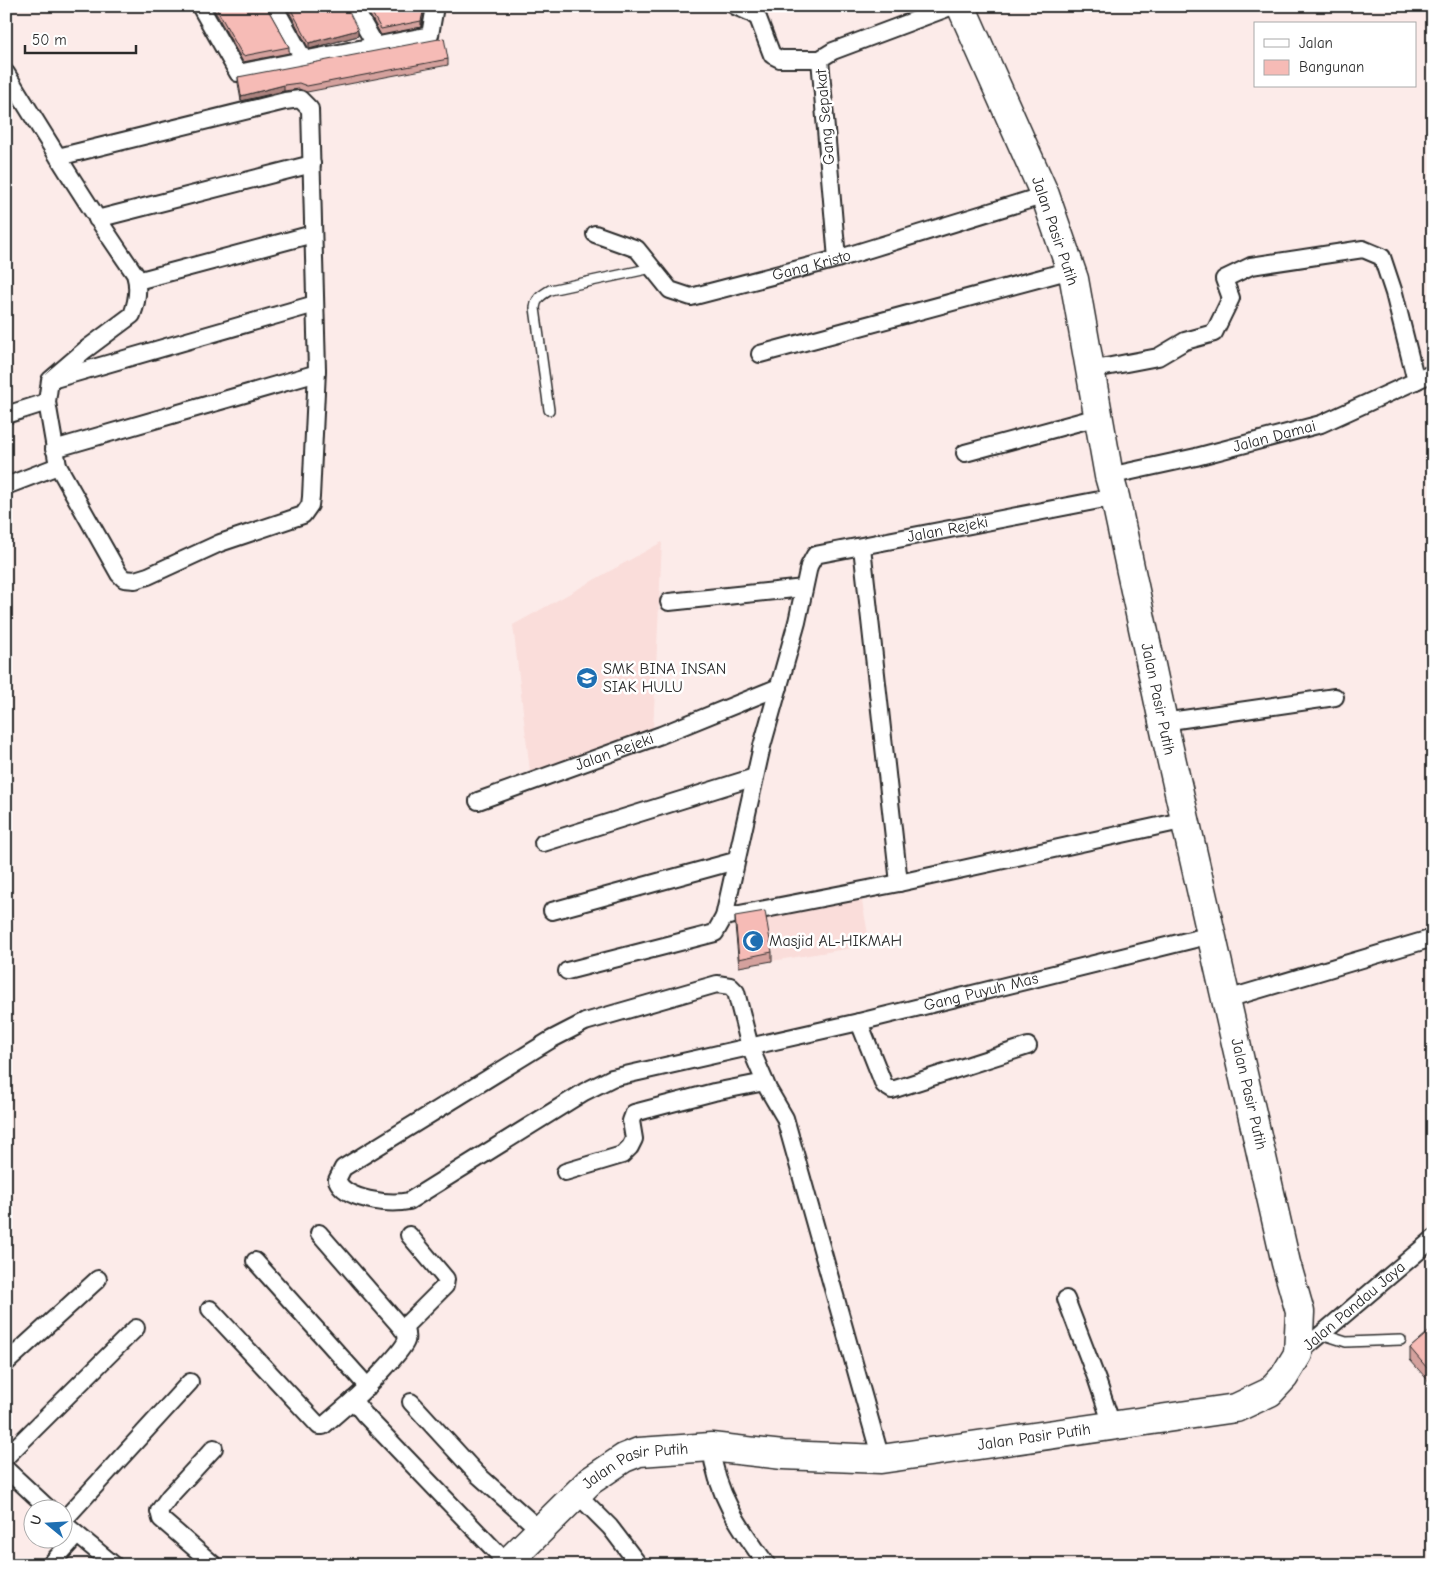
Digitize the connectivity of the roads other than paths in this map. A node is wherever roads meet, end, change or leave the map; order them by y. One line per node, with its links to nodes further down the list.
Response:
1 (200, 6): 10 (street)
2 (274, 6): 10 (street)
3 (353, 6): 8 (street)
4 (431, 6): 8 (street)
5 (735, 6): 9 (street)
6 (953, 6): 9 (street, Gang Sepakat)
7 (961, 6): 14 (highway, Jalan Pasir Putih)
8 (376, 46): 10 (street)
9 (820, 59): 18 (street, Gang Sepakat)
10 (304, 60)
11 (6, 73): 12 (street)
12 (58, 158): 13 (street); 15 (street)
13 (312, 164): 15 (street); 16 (street)
14 (1045, 195): 18 (street, Gang Kristo); 20 (highway, Jalan Pasir Putih)
15 (97, 219): 21 (street)
16 (313, 234): 21 (street); 22 (street)
17 (594, 234): 19 (street, Gang Kristo)
18 (837, 259): 19 (street, Gang Kristo)
19 (652, 268): 30 (lane)
20 (1070, 270): 23 (street); 25 (highway, Jalan Pasir Putih)
21 (137, 281): 27 (street)
22 (315, 304): 24 (street); 27 (street)
23 (760, 354)
24 (316, 370): 33 (street); 35 (street)
25 (1090, 370): 28 (street); 32 (highway, Jalan Pasir Putih)
26 (1433, 373): 28 (street, Jalan Damai)
27 (50, 380): 29 (street)
28 (1416, 381): 37 (street, Jalan Damai)
29 (47, 402): 31 (street); 33 (street)
30 (548, 410)
31 (6, 415)
32 (1098, 418): 34 (street); 37 (highway, Jalan Pasir Putih)
33 (54, 448): 35 (street)
34 (965, 453)
35 (58, 466): 36 (street)
36 (6, 486)
37 (1112, 486): 38 (street, Jalan Rejeki); 43 (highway, Jalan Pasir Putih)
38 (862, 547): 39 (street, Jalan Rejeki); 49 (street)
39 (804, 588): 40 (street); 41 (street, Jalan Rejeki)
40 (669, 602)
41 (778, 687): 44 (street, Jalan Rejeki); 45 (street, Jalan Rejeki)
42 (1335, 697): 43 (street)
43 (1163, 722): 46 (highway, Jalan Pasir Putih)
44 (755, 777): 47 (street); 48 (street, Jalan Rejeki)
45 (478, 801)
46 (1186, 820): 49 (street); 52 (highway, Jalan Pasir Putih)
47 (543, 843)
48 (735, 861): 50 (street); 51 (street, Jalan Rejeki)
49 (899, 883): 51 (street)
50 (552, 910)
51 (724, 917): 54 (street, Jalan Rejeki)
52 (1211, 934): 55 (highway, Jalan Pasir Putih); 56 (street, Gang Puyuh Mas)
53 (1433, 938): 55 (street)
54 (567, 971)
55 (1228, 999): 72 (highway, Jalan Pasir Putih)
56 (859, 1022): 57 (street); 58 (street, Gang Puyuh Mas)
57 (1028, 1046)
58 (750, 1047): 58 (street, Gang Puyuh Mas); 59 (street)
59 (765, 1082): 60 (street); 82 (street)
60 (565, 1172)
61 (319, 1233): 69 (street)
62 (409, 1235): 69 (street)
63 (1433, 1239): 70 (street, Jalan Pandau Jaya)
64 (255, 1261): 75 (street)
65 (98, 1279): 73 (street)
66 (1066, 1299): 78 (street)
67 (210, 1309): 76 (street)
68 (136, 1328): 81 (street)
69 (402, 1329): 75 (street)
70 (1321, 1334): 71 (lane); 72 (street, Jalan Pandau Jaya)
71 (1401, 1340)
72 (1298, 1354): 78 (highway, Jalan Pasir Putih)
73 (6, 1363)
74 (190, 1382): 86 (street)
75 (368, 1387): 76 (street)
76 (353, 1400): 90 (street)
77 (411, 1402): 88 (street)
78 (1112, 1425): 82 (highway, Jalan Pasir Putih)
79 (711, 1447): 82 (highway, Jalan Pasir Putih); 84 (highway, Jalan Pasir Putih); 95 (street)
80 (214, 1448): 93 (street)
81 (6, 1457)
82 (881, 1459)
83 (6, 1469): 85 (street)
84 (577, 1494): 88 (highway, Jalan Pasir Putih); 94 (street)
85 (37, 1498)
86 (72, 1511)
87 (72, 1530): 89 (street)
88 (540, 1530): 90 (highway, Jalan Pasir Putih)
89 (77, 1534): 91 (street); 92 (street)
90 (506, 1564)
91 (50, 1565)
92 (114, 1565)
93 (214, 1565)
94 (639, 1565)
95 (767, 1565)

